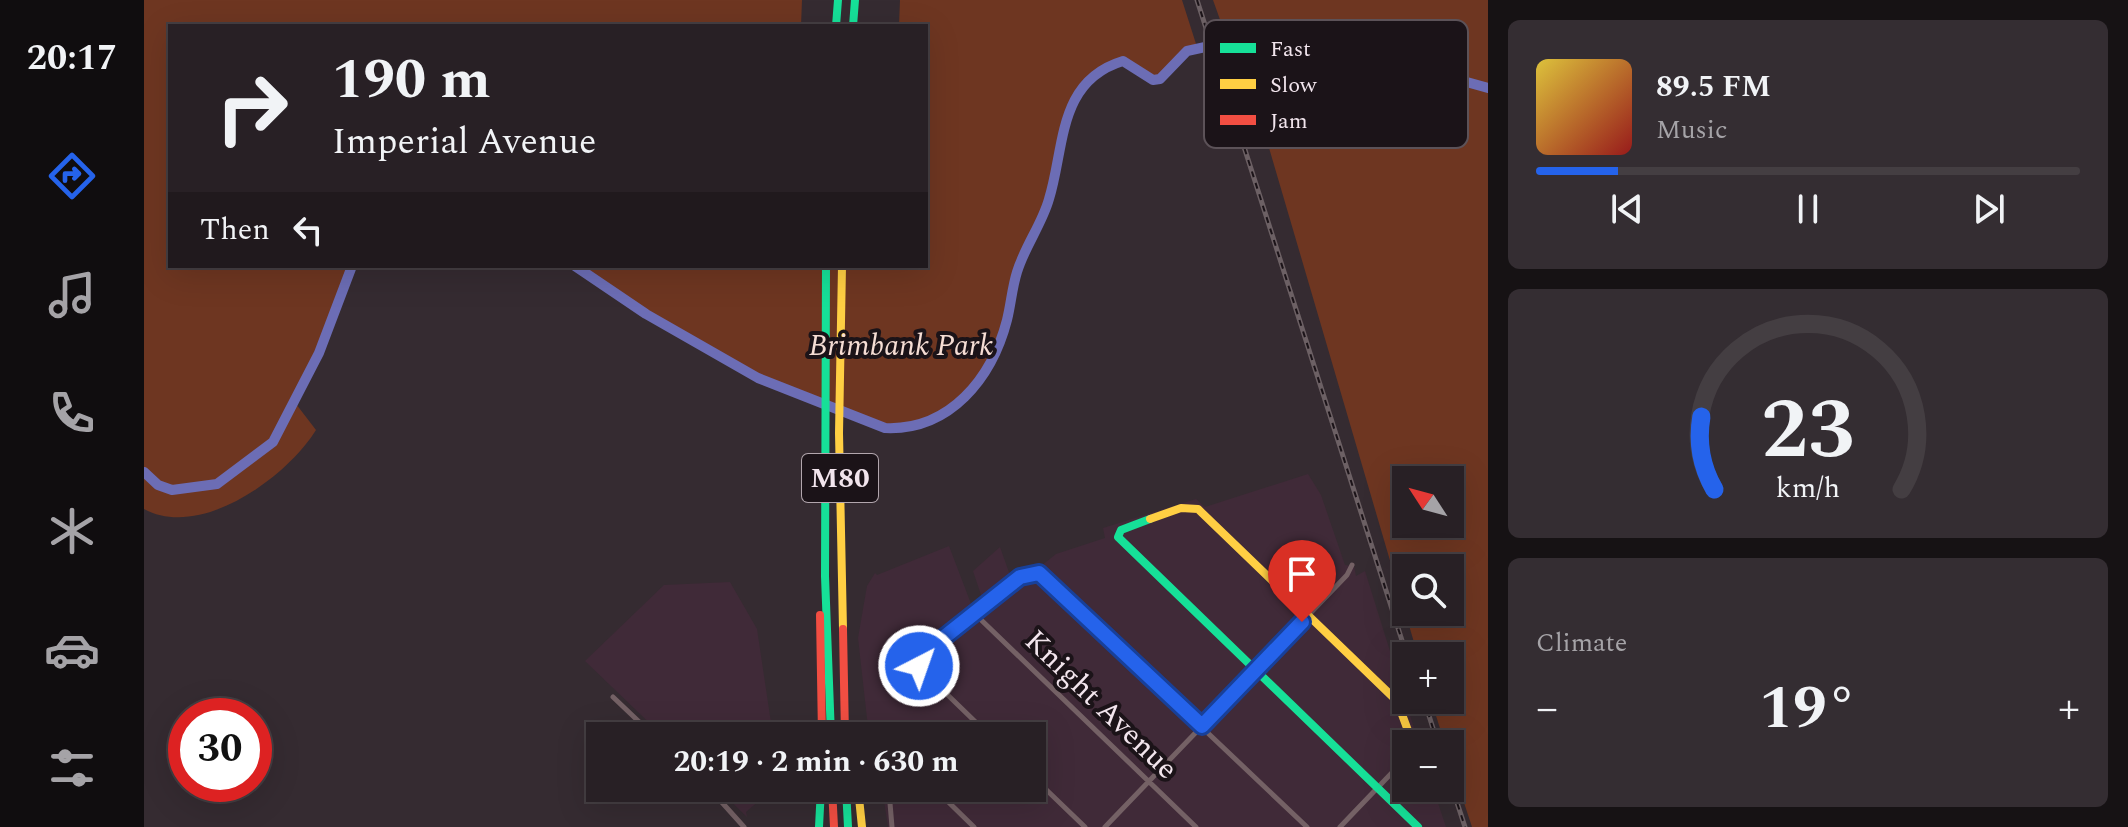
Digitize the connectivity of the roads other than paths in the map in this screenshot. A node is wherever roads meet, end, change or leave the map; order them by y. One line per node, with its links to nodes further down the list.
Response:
1 (838, 0): 3 (main road)
2 (855, 0): 4 (main road)
3 (836, 24)
4 (853, 24)
5 (826, 268): 13 (main road, M80)
6 (842, 268): 11 (main road, M80)
7 (1352, 565): 9 (street)
8 (975, 614): 19 (street); 20 (street); 23 (street, Knight Avenue)
9 (1309, 615): 10 (street); 10 (main road); 21 (main road)
10 (1255, 671): 20 (street); 25 (main road)
11 (844, 690): 17 (main road, M80); 18 (main road)
12 (613, 697): 14 (street)
13 (826, 704): 15 (main road); 16 (main road)
14 (639, 722)
15 (824, 722)
16 (829, 722)
17 (845, 722)
18 (850, 722)
19 (976, 722)
20 (1202, 726): 23 (street); 43 (street)
21 (1408, 730)
22 (1392, 774): 25 (street)
23 (1149, 782): 41 (street); 42 (street, Knight Avenue)
24 (1046, 789): 40 (street)
25 (1378, 789): 44 (street); 45 (main road)
26 (722, 802): 33 (street)
27 (820, 802): 34 (main road)
28 (833, 802): 35 (main road)
29 (847, 802): 36 (main road)
30 (859, 802): 37 (main road)
31 (891, 802): 38 (street)
32 (948, 802): 39 (street)
33 (744, 827)
34 (819, 827)
35 (834, 827)
36 (848, 827)
37 (862, 827)
38 (892, 827)
39 (974, 827)
40 (1085, 827)
41 (1105, 827)
42 (1196, 827)
43 (1307, 827)
44 (1340, 827)
45 (1418, 827)

